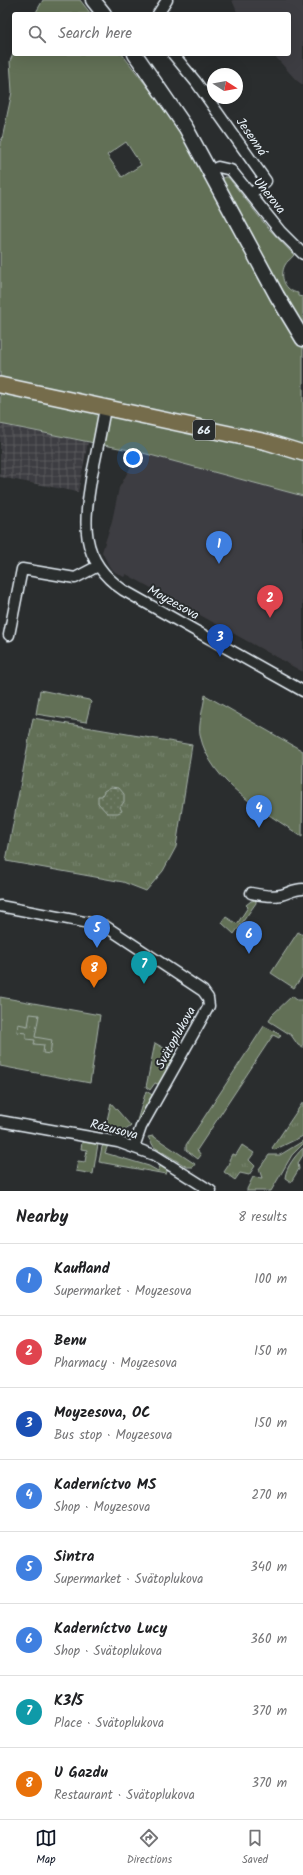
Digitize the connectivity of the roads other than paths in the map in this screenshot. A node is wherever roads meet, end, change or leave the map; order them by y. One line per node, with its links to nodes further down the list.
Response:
1 (93, 0): 3 (street)
2 (167, 0): 4 (street)
3 (102, 12)
4 (159, 12)
5 (136, 56): 7 (street)
6 (175, 56): 8 (street, Jesenná)
7 (210, 170): 8 (street, Uherova); 10 (street)
8 (251, 194): 9 (street, Uherova)
9 (303, 254)
10 (303, 339)
11 (0, 385): 12 (main road, 66)
12 (105, 408): 13 (main road, 66); 14 (street, Moyzesova)
13 (303, 452)
14 (98, 566): 15 (street); 16 (street, Moyzesova)
15 (8, 635)
16 (303, 691)
17 (303, 889): 18 (street)
18 (250, 893)
19 (0, 906): 21 (street, Svätoplukova)
20 (0, 1121): 21 (street, Rázusova)
21 (134, 1148): 22 (street, Rázusova)
22 (211, 1191)

